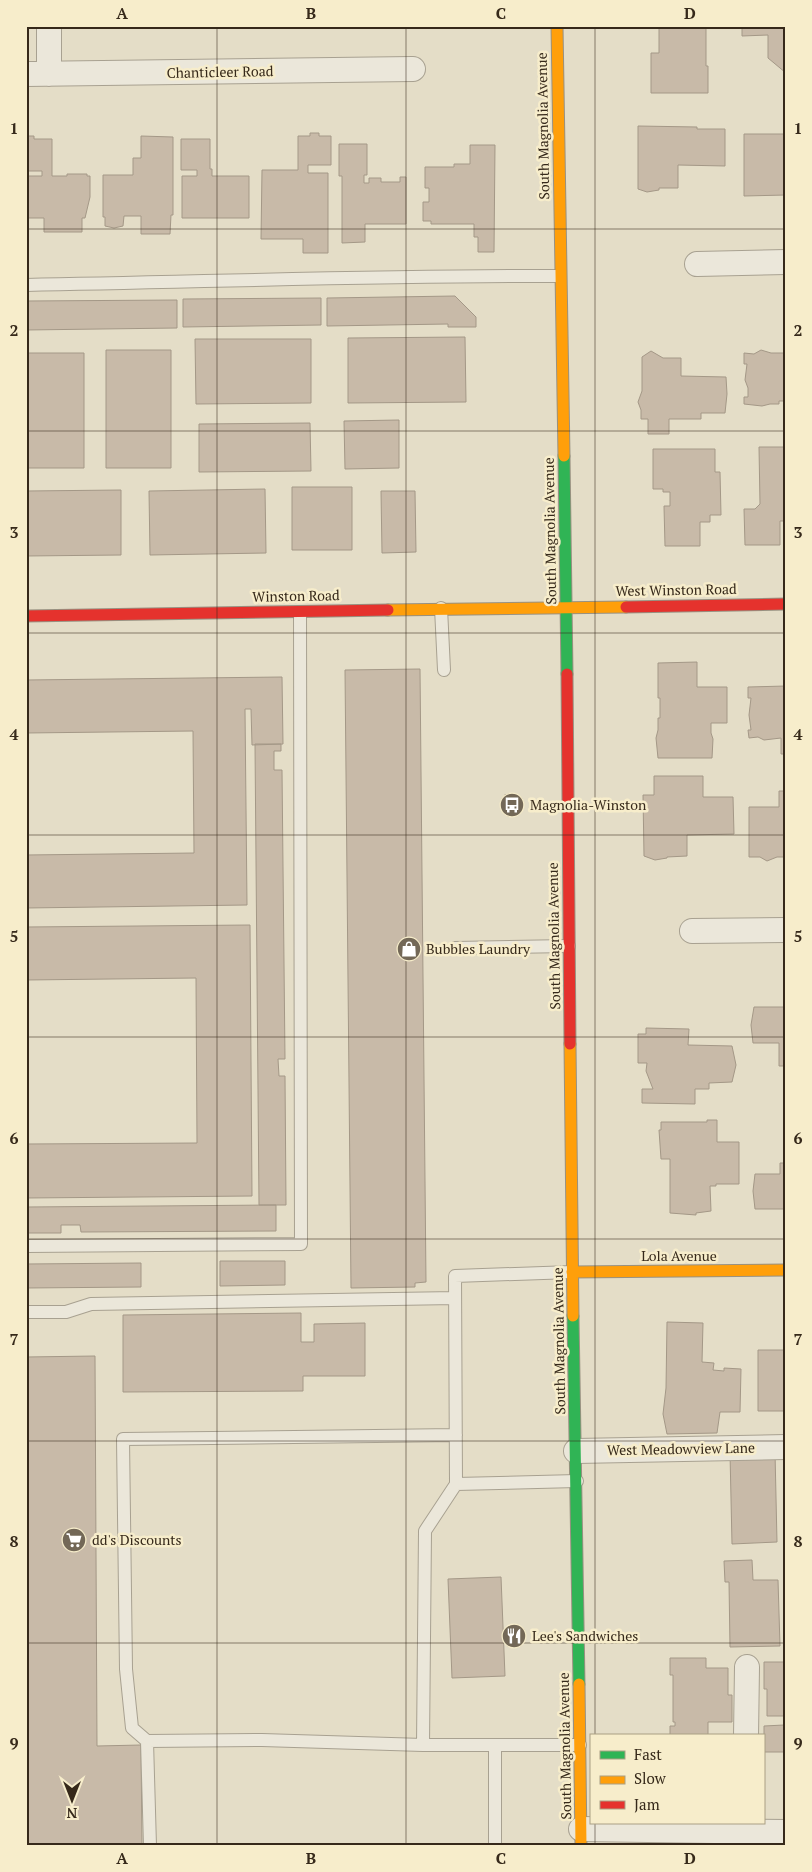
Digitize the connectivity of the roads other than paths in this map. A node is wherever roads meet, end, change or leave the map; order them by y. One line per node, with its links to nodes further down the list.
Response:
1 (49, 26): 4 (street)
2 (557, 26): 7 (main road, South Magnolia Avenue)
3 (413, 69): 4 (street, Chanticleer Road)
4 (38, 74)
5 (786, 262): 6 (street)
6 (697, 264)
7 (560, 276): 8 (lane); 10 (main road, South Magnolia Avenue)
8 (26, 285)
9 (786, 604): 10 (main road, West Winston Road)
10 (566, 606): 11 (main road, Winston Road); 17 (main road, South Magnolia Avenue)
11 (441, 608): 12 (main road, Winston Road); 14 (lane)
12 (300, 612): 13 (main road, Winston Road); 19 (lane)
13 (26, 616)
14 (444, 670)
15 (786, 930): 16 (street)
16 (692, 931)
17 (569, 946): 18 (lane); 21 (main road, South Magnolia Avenue)
18 (454, 948)
19 (26, 1246)
20 (786, 1270): 21 (main road, Lola Avenue)
21 (572, 1272): 22 (lane); 26 (main road, South Magnolia Avenue)
22 (455, 1298): 23 (lane); 24 (lane)
23 (26, 1312)
24 (456, 1435): 28 (lane); 31 (lane)
25 (786, 1447): 26 (street, West Meadowview Lane)
26 (576, 1451): 27 (main road, South Magnolia Avenue)
27 (577, 1481): 28 (lane); 34 (main road, South Magnolia Avenue)
28 (456, 1484): 32 (lane)
29 (747, 1666): 30 (street)
30 (746, 1734)
31 (147, 1741): 32 (lane); 38 (lane)
32 (422, 1745): 33 (lane)
33 (495, 1745): 34 (lane); 39 (lane)
34 (580, 1745): 37 (main road, South Magnolia Avenue)
35 (745, 1827): 36 (street); 37 (street)
36 (786, 1832)
37 (581, 1837)
38 (150, 1846)
39 (495, 1846)

